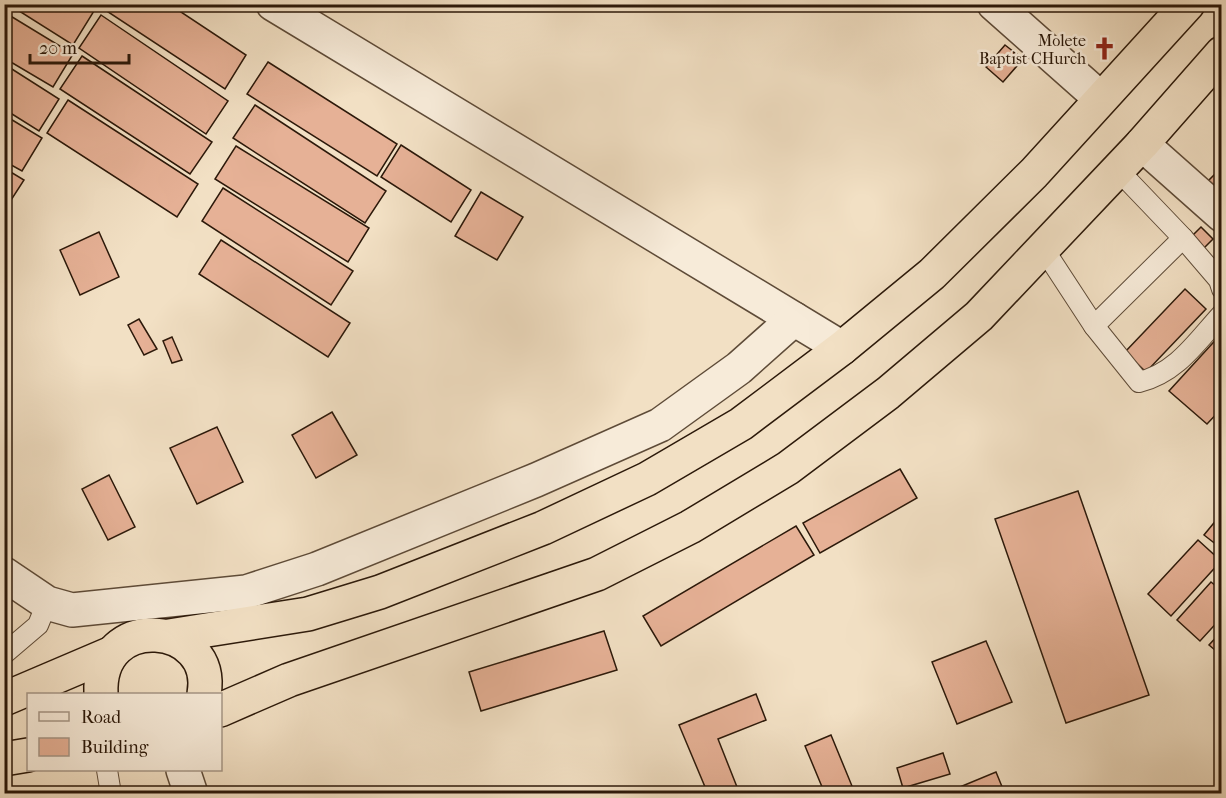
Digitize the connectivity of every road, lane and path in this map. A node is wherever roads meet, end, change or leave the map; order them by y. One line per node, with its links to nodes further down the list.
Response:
1 (273, 4): 13 (street)
2 (994, 4): 5 (street)
3 (1188, 4): 5 (highway)
4 (1221, 53): 6 (highway)
5 (1100, 98): 15 (highway)
6 (1142, 144): 7 (highway); 8 (street)
7 (1117, 169): 9 (lane); 10 (highway)
8 (1221, 215)
9 (1183, 238): 11 (lane); 14 (lane)
10 (1043, 248): 14 (lane); 24 (highway)
11 (1221, 290)
12 (1221, 314): 14 (lane)
13 (794, 319): 15 (street); 17 (street)
14 (1094, 326)
15 (842, 348): 18 (highway)
16 (4, 574): 17 (street)
17 (47, 603): 20 (lane)
18 (169, 636): 19 (highway); 22 (highway)
19 (112, 653): 21 (highway); 23 (highway)
20 (4, 654)
21 (101, 693)
22 (204, 693)
23 (4, 699)
24 (222, 709)
25 (27, 755): 26 (highway)
26 (4, 759)
27 (107, 771): 29 (lane)
28 (183, 771): 30 (street)
29 (111, 794)
30 (191, 794)

